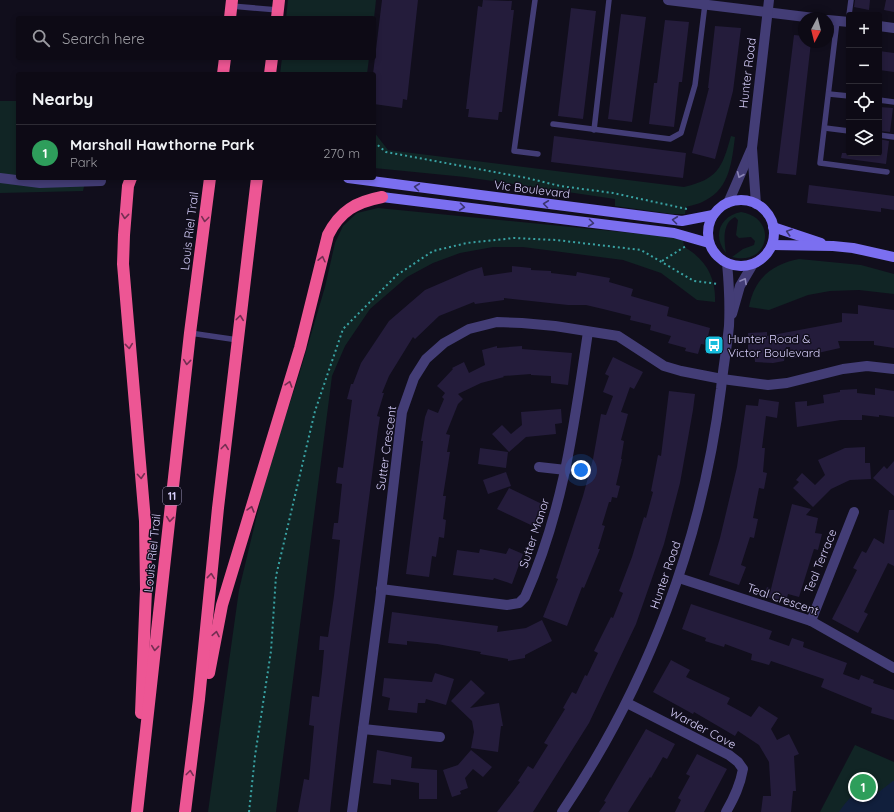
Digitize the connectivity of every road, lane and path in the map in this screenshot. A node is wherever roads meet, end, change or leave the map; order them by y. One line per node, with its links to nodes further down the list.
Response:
1 (535, 0): 34 (lane)
2 (609, 0): 28 (lane)
3 (668, 0): 6 (street)
4 (769, 0): 10 (street, Hunter Road)
5 (851, 0): 11 (lane)
6 (688, 1): 7 (street)
7 (704, 4): 10 (street); 28 (lane)
8 (231, 8): 9 (lane)
9 (278, 9)
10 (767, 12): 12 (street); 33 (street, Hunter Road)
11 (850, 12)
12 (798, 16)
13 (846, 19): 14 (street)
14 (834, 20)
15 (882, 26): 16 (street)
16 (894, 28)
17 (831, 48): 22 (lane)
18 (225, 60): 20 (highway)
19 (272, 60): 21 (highway)
20 (223, 72)
21 (270, 72)
22 (829, 94): 23 (lane); 27 (lane)
23 (846, 96)
24 (882, 100): 25 (lane)
25 (894, 102)
26 (553, 124): 28 (lane)
27 (825, 128): 29 (lane); 35 (lane)
28 (594, 130)
29 (846, 131)
30 (882, 135): 31 (lane)
31 (894, 137)
32 (376, 144): 45 (path)
33 (752, 148): 43 (street, Hunter Road, one-way to 43); 44 (street, Hunter Road)
34 (538, 154)
35 (887, 172)
36 (0, 178): 41 (street)
37 (130, 180): 73 (highway, one-way to 73)
38 (210, 180): 58 (highway, Louis Riel Trail / 11, one-way to 58)
39 (257, 180): 59 (highway, one-way to 39)
40 (364, 180): 46 (street, Vic Boulevard, one-way to 40)
41 (102, 181)
42 (382, 197): 48 (street, one-way to 48); 69 (highway, one-way to 42)
43 (728, 203): 44 (street); 46 (street)
44 (756, 204): 47 (street)
45 (689, 210)
46 (713, 215): 48 (street)
47 (773, 227): 49 (street); 51 (street, one-way to 47)
48 (709, 243): 54 (street)
49 (772, 245): 51 (street); 55 (street)
50 (686, 246): 53 (path)
51 (833, 246): 52 (street)
52 (894, 257)
53 (662, 262)
54 (727, 263): 55 (street); 56 (street, Hunter Road)
55 (753, 264): 56 (street, Hunter Road, one-way to 55)
56 (729, 326): 61 (street, Hunter Road)
57 (588, 332): 61 (street, Sutter Crescent); 63 (street, Sutter Manor); 66 (street, Sutter Crescent)
58 (190, 334): 59 (lane); 73 (highway, Louis Riel Trail / 11, one-way to 73)
59 (238, 340): 69 (highway, one-way to 59)
60 (894, 369): 61 (street, Sutter Crescent)
61 (722, 379): 65 (street, Hunter Road)
62 (539, 467): 63 (street)
63 (566, 470): 66 (street, Sutter Manor)
64 (854, 512): 67 (street, Teal Terrace)
65 (678, 578): 67 (street, Teal Crescent); 70 (street, Hunter Road)
66 (381, 590): 71 (street, Sutter Crescent)
67 (811, 621): 68 (street, Teal Crescent)
68 (894, 668)
69 (199, 699): 74 (highway, one-way to 69)
70 (627, 703): 76 (street, Hunter Road); 77 (street, Warder Cove)
71 (363, 729): 72 (street); 75 (street, Sutter Crescent)
72 (440, 737)
73 (137, 812)
74 (185, 812)
75 (352, 812)
76 (562, 812)
77 (726, 812)

